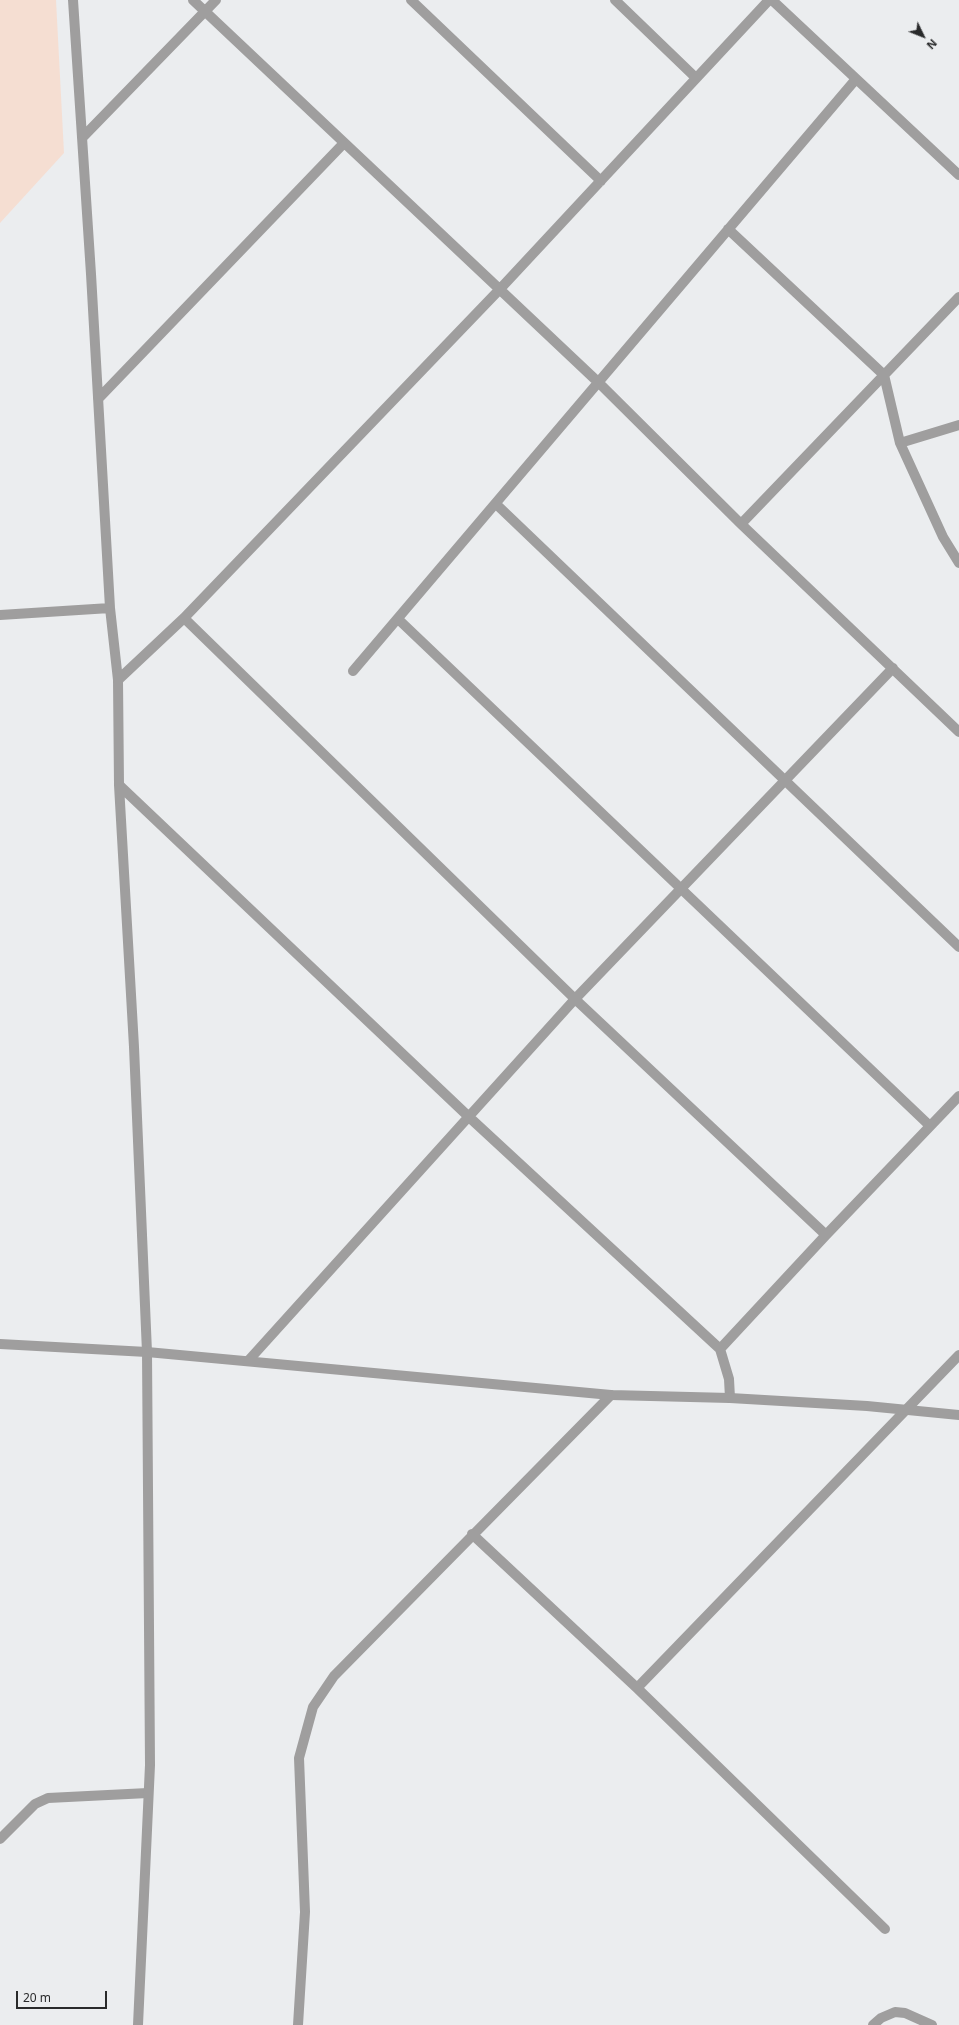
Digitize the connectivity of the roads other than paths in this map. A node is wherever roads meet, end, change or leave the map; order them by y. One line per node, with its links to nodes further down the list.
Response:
1 (73, 0): 10 (street)
2 (193, 0): 7 (street)
3 (216, 0): 7 (street)
4 (411, 0): 13 (street)
5 (615, 0): 8 (street)
6 (770, 0): 8 (street); 9 (street)
7 (205, 11): 10 (street); 11 (street)
8 (696, 78): 13 (street)
9 (856, 79): 12 (street); 14 (street)
10 (82, 138): 19 (street)
11 (344, 142): 15 (street); 19 (street)
12 (959, 175)
13 (601, 181): 15 (street)
14 (728, 229): 17 (street); 18 (street)
15 (500, 289): 18 (street); 27 (street)
16 (959, 297): 17 (street)
17 (884, 375): 21 (street); 23 (street)
18 (599, 383): 22 (street); 23 (street)
19 (98, 398): 25 (street)
20 (959, 425): 21 (street)
21 (900, 443): 24 (street)
22 (496, 504): 28 (street); 33 (street)
23 (741, 524): 29 (street)
24 (959, 563)
25 (110, 608): 26 (street); 31 (street)
26 (0, 615)
27 (184, 618): 31 (street); 37 (street)
28 (398, 619): 30 (street); 35 (street)
29 (893, 668): 32 (street); 33 (street)
30 (354, 672)
31 (118, 680): 34 (street)
32 (959, 732)
33 (785, 780): 35 (street); 36 (street)
34 (119, 785): 39 (street); 44 (street)
35 (681, 888): 37 (street); 40 (street)
36 (959, 947)
37 (575, 999): 39 (street); 41 (street)
38 (959, 1096): 40 (street)
39 (469, 1117): 43 (street); 46 (street)
40 (930, 1126): 41 (street)
41 (826, 1235): 43 (street)
42 (0, 1344): 44 (street)
43 (720, 1349): 48 (street)
44 (147, 1352): 46 (street); 53 (street)
45 (959, 1355): 49 (street)
46 (248, 1361): 47 (street)
47 (611, 1395): 48 (street); 51 (street)
48 (730, 1398): 49 (street)
49 (907, 1410): 50 (street); 52 (street)
50 (959, 1414)
51 (472, 1534): 52 (street); 57 (street)
52 (637, 1688): 55 (street)
53 (148, 1794): 54 (street); 56 (street)
54 (0, 1840)
55 (885, 1928)
56 (138, 2025)
57 (298, 2025)
58 (873, 2025): 59 (street)
59 (932, 2025)

